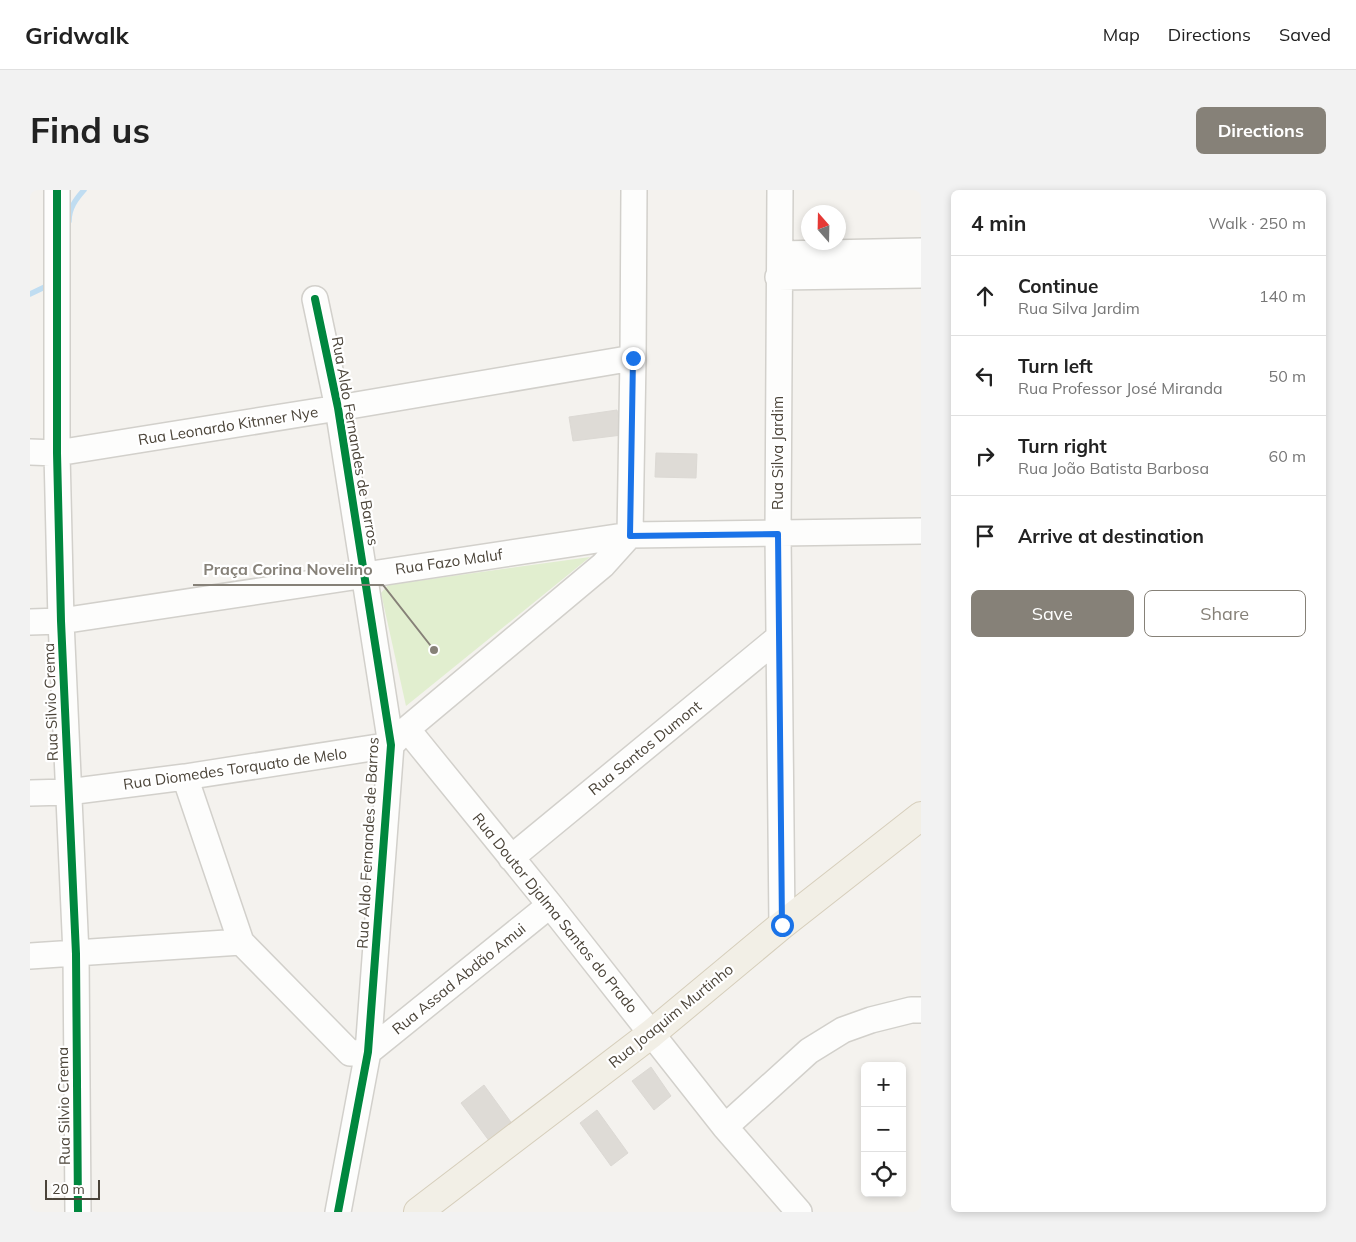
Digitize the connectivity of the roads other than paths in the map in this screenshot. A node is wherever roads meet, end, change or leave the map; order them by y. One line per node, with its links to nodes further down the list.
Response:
1 (57, 190): 11 (street, Rua Silvio Crema)
2 (634, 190): 8 (street)
3 (780, 190): 5 (street, Rua Silva Jardim)
4 (921, 251): 5 (street)
5 (779, 265): 6 (street); 13 (street, Rua Silva Jardim)
6 (921, 275)
7 (315, 299): 9 (street, Rua Aldo Fernandes de Barros)
8 (633, 358): 9 (street, Rua Leonardo Kitnner Nye); 14 (street)
9 (338, 408): 11 (street, Rua Leonardo Kitnner Nye); 15 (street, Rua Aldo Fernandes de Barros)
10 (30, 452): 11 (street, Rua Leonardo Kitnner Nye)
11 (57, 453): 16 (street, Rua Silvio Crema)
12 (921, 531): 13 (street, Rua Fazo Maluf)
13 (778, 534): 14 (street, Rua Fazo Maluf); 18 (street, Rua Silva Jardim)
14 (630, 536): 15 (street, Rua Fazo Maluf); 19 (street)
15 (365, 574): 16 (street, Rua Fazo Maluf); 19 (street, Rua Aldo Fernandes de Barros)
16 (61, 621): 17 (street, Rua Fazo Maluf); 21 (street, Rua Silvio Crema)
17 (30, 622)
18 (778, 638): 24 (street, Rua Santos Dumont); 26 (street, Rua Silva Jardim)
19 (399, 737): 20 (street, Rua Diomedes Torquato de Melo); 24 (street, Rua Doutor Djalma Santos do Prado); 32 (street, Rua Aldo Fernandes de Barros)
20 (185, 777): 21 (street, Rua Diomedes Torquato de Melo); 27 (street)
21 (68, 792): 22 (street, Rua Diomedes Torquato de Melo); 28 (street, Rua Silvio Crema)
22 (30, 793)
23 (921, 816): 26 (main road, Rua Joaquim Murtinho)
24 (511, 858): 25 (street, Rua Doutor Djalma Santos do Prado)
25 (550, 905): 31 (street, Rua Doutor Djalma Santos do Prado); 32 (street, Rua Assad Abdão Amui)
26 (782, 925): 31 (main road, Rua Joaquim Murtinho)
27 (241, 942): 28 (street); 32 (street)
28 (76, 954): 29 (street); 34 (street, Rua Silvio Crema)
29 (30, 956)
30 (921, 1010): 33 (street)
31 (651, 1034): 33 (street, Rua Doutor Djalma Santos do Prado); 36 (main road, Rua Joaquim Murtinho)
32 (368, 1052): 35 (street, Rua Aldo Fernandes de Barros)
33 (725, 1127): 37 (street, Rua Doutor Djalma Santos do Prado)
34 (78, 1212)
35 (338, 1212)
36 (418, 1212)
37 (799, 1212)

